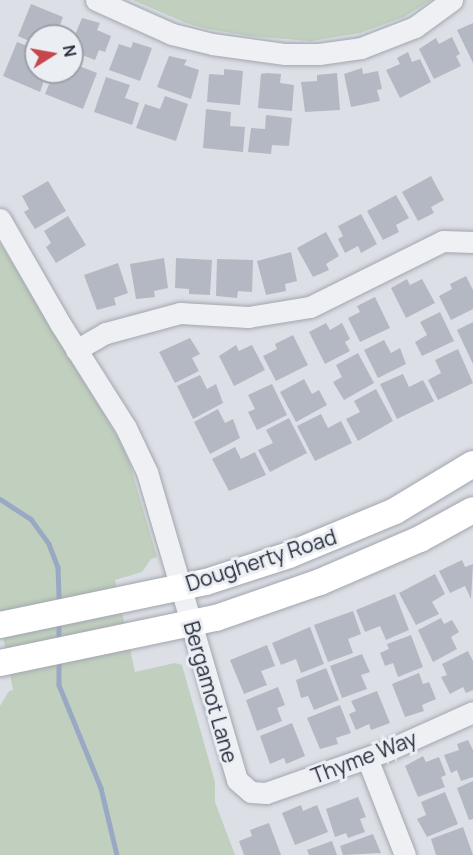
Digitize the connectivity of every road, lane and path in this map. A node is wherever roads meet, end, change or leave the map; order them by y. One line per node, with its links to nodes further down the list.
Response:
1 (96, 0): 2 (street)
2 (452, 0)
3 (0, 219): 5 (street, Bergamot Lane)
4 (473, 242): 5 (street)
5 (76, 350): 8 (street, Bergamot Lane)
6 (473, 464): 8 (main road, Dougherty Road)
7 (473, 510): 9 (main road, Dougherty Road)
8 (180, 586): 9 (street, Bergamot Lane); 10 (main road, Dougherty Road)
9 (191, 622): 11 (main road, Dougherty Road); 14 (street, Bergamot Lane)
10 (0, 625)
11 (4, 662)
12 (473, 712): 13 (street, Thyme Way)
13 (367, 758): 14 (street, Thyme Way); 15 (street)
14 (251, 792)
15 (405, 855)

